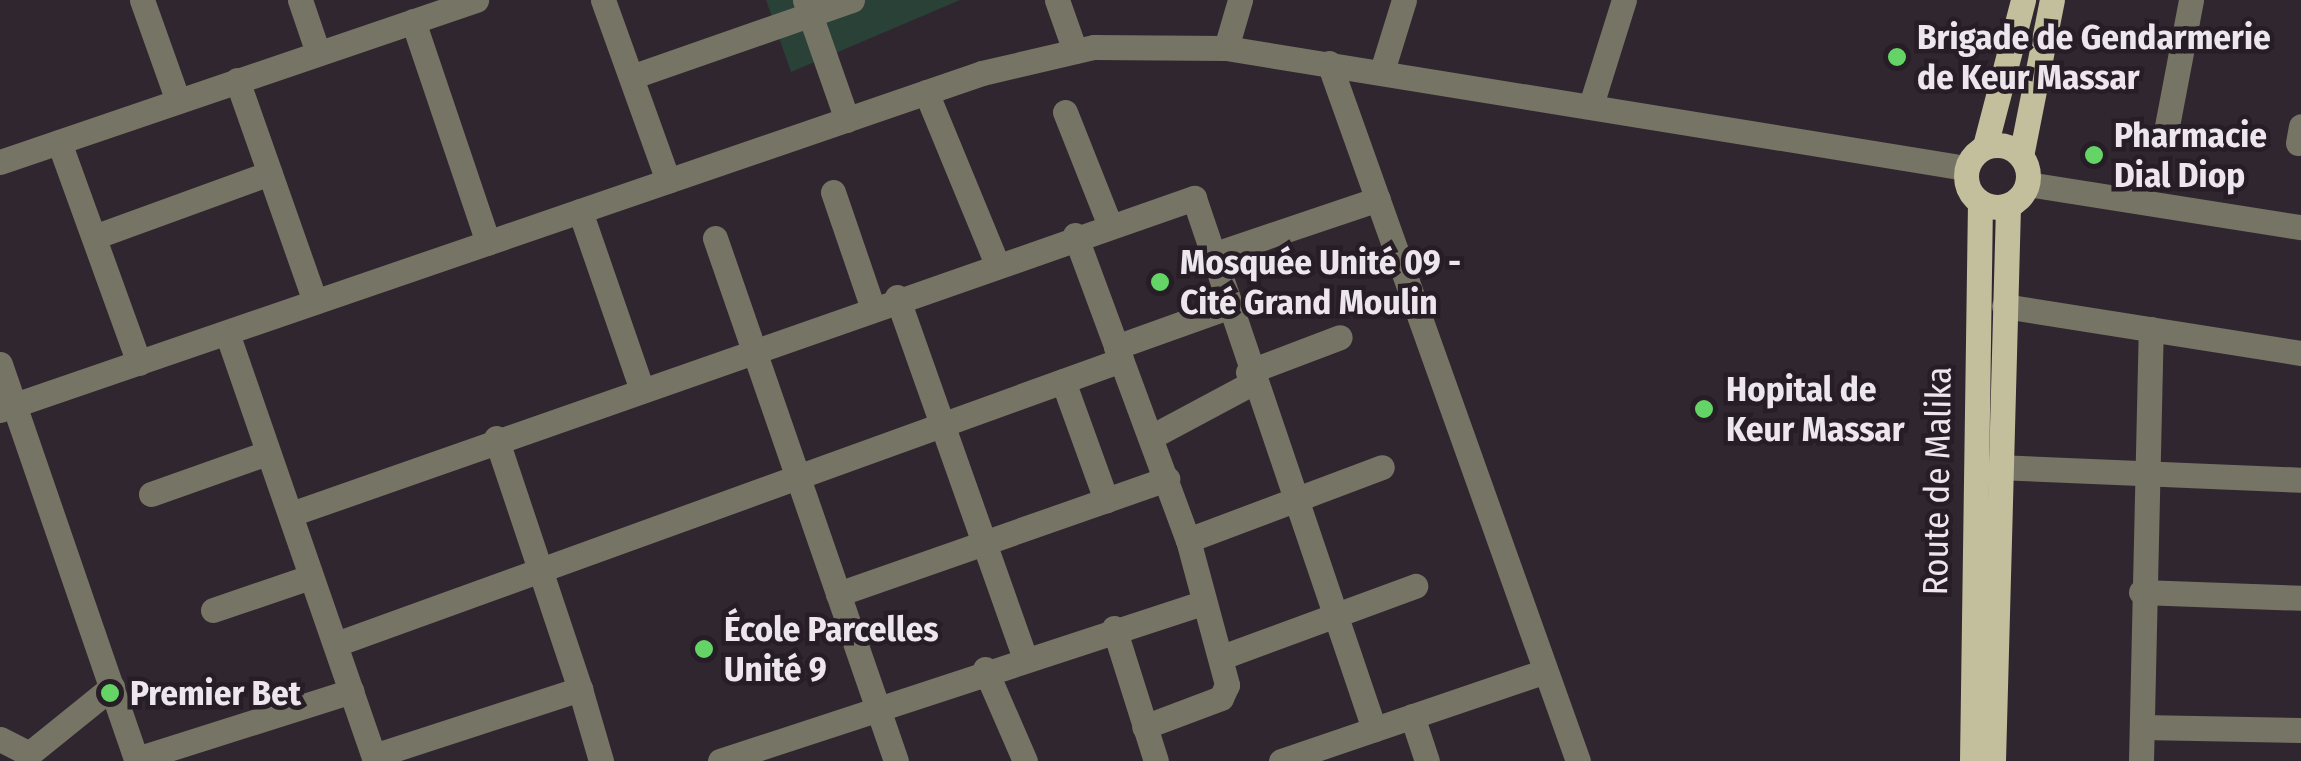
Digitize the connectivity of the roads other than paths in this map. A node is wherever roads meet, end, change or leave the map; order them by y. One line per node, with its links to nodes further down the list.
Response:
1 (142, 0): 23 (street)
2 (300, 0): 17 (street)
3 (603, 0): 20 (street)
4 (852, 0): 13 (street)
5 (1057, 0): 16 (street)
6 (1240, 0): 15 (street)
7 (1404, 0): 19 (street)
8 (1624, 0): 24 (street)
9 (2023, 0): 29 (main road)
10 (2052, 0): 30 (main road)
11 (2191, 0): 27 (street)
12 (461, 2): 14 (street)
13 (808, 7): 20 (street); 26 (street)
14 (413, 21): 17 (street); 46 (street)
15 (1226, 48): 16 (street); 18 (street)
16 (1075, 51): 22 (street)
17 (318, 54): 21 (street)
18 (1329, 63): 19 (street); 37 (street)
19 (1382, 71): 24 (street)
20 (630, 77): 34 (street)
21 (237, 80): 23 (street); 33 (street)
22 (926, 92): 26 (street); 48 (street)
23 (178, 100): 28 (street)
24 (1591, 105): 32 (street)
25 (1065, 112): 41 (street)
26 (847, 120): 34 (street)
27 (2167, 126)
28 (59, 142): 31 (street); 44 (street)
29 (1986, 146): 30 (main road); 32 (main road)
30 (2021, 156): 35 (main road)
31 (0, 162)
32 (1966, 168): 38 (main road)
33 (270, 174): 44 (street); 50 (street)
34 (668, 181): 40 (street)
35 (2028, 184): 39 (main road); 42 (street)
36 (833, 192): 51 (street)
37 (1378, 199): 47 (street); 96 (street)
38 (1980, 202): 39 (main road); 118 (main road, Route de Malika)
39 (2008, 205): 52 (main road, Route de Malika)
40 (580, 211): 46 (street); 64 (street)
41 (1109, 223): 43 (street); 47 (street)
42 (2301, 227)
43 (1074, 235): 48 (street); 59 (street)
44 (94, 237): 60 (street)
45 (715, 238): 57 (street)
46 (488, 243): 50 (street)
47 (1212, 254): 53 (street)
48 (996, 262): 49 (street)
49 (898, 297): 51 (street); 66 (street)
50 (315, 302): 55 (street)
51 (872, 306): 57 (street)
52 (2004, 306): 54 (street); 71 (main road, Route de Malika)
53 (1228, 307): 59 (street); 62 (street)
54 (2152, 329): 58 (street); 72 (street)
55 (227, 333): 60 (street); 69 (street)
56 (1340, 337): 62 (street)
57 (753, 348): 64 (street); 73 (street)
58 (2301, 353)
59 (1118, 354): 63 (street); 67 (street)
60 (139, 363): 65 (street)
61 (0, 364): 65 (street)
62 (1250, 377): 67 (street); 77 (street)
63 (1063, 381): 66 (street); 78 (street)
64 (641, 387): 68 (street)
65 (7, 408): 97 (street)
66 (942, 424): 73 (street); 81 (street)
67 (1151, 437): 74 (street)
68 (496, 438): 79 (street); 82 (street)
69 (267, 453): 76 (street); 79 (street)
70 (1382, 467): 77 (street)
71 (1996, 467): 72 (street); 119 (main road, Route de Malika)
72 (2143, 473): 75 (street); 85 (street)
73 (799, 476): 82 (street); 86 (street)
74 (1167, 479): 78 (street); 80 (street)
75 (2301, 480)
76 (151, 494)
77 (1292, 497): 80 (street); 90 (street)
78 (1106, 500): 81 (street)
79 (290, 514): 83 (street)
80 (1188, 540): 88 (street)
81 (984, 542): 86 (street); 93 (street)
82 (540, 570): 92 (street); 98 (street)
83 (310, 577): 89 (street); 92 (street)
84 (1415, 586): 90 (street)
85 (2141, 592): 87 (street); 103 (street)
86 (838, 594): 100 (street)
87 (2301, 598)
88 (1202, 604): 91 (street); 94 (street)
89 (214, 610)
90 (1334, 615): 94 (street); 104 (street)
91 (1114, 628): 93 (street); 102 (street)
92 (336, 644): 99 (street)
93 (1024, 655): 95 (street)
94 (1222, 657): 102 (street)
95 (985, 669): 100 (street); 114 (street)
96 (1545, 671): 101 (street); 117 (street)
97 (112, 688): 106 (street); 110 (street)
98 (580, 689): 108 (street); 111 (street)
99 (352, 691): 108 (street); 110 (street)
100 (878, 708): 107 (street); 113 (street)
101 (1412, 716): 104 (street); 116 (street)
102 (1144, 727): 115 (street)
103 (2142, 727): 105 (street); 120 (street)
104 (1374, 729): 109 (street)
105 (2301, 730)
106 (0, 739)
107 (767, 754): 112 (street)
108 (374, 758)
109 (1293, 759)
110 (137, 760)
111 (602, 761)
112 (720, 761)
113 (896, 761)
114 (1025, 761)
115 (1156, 761)
116 (1427, 761)
117 (1578, 761)
118 (1970, 761)
119 (1992, 761)
120 (2141, 761)

